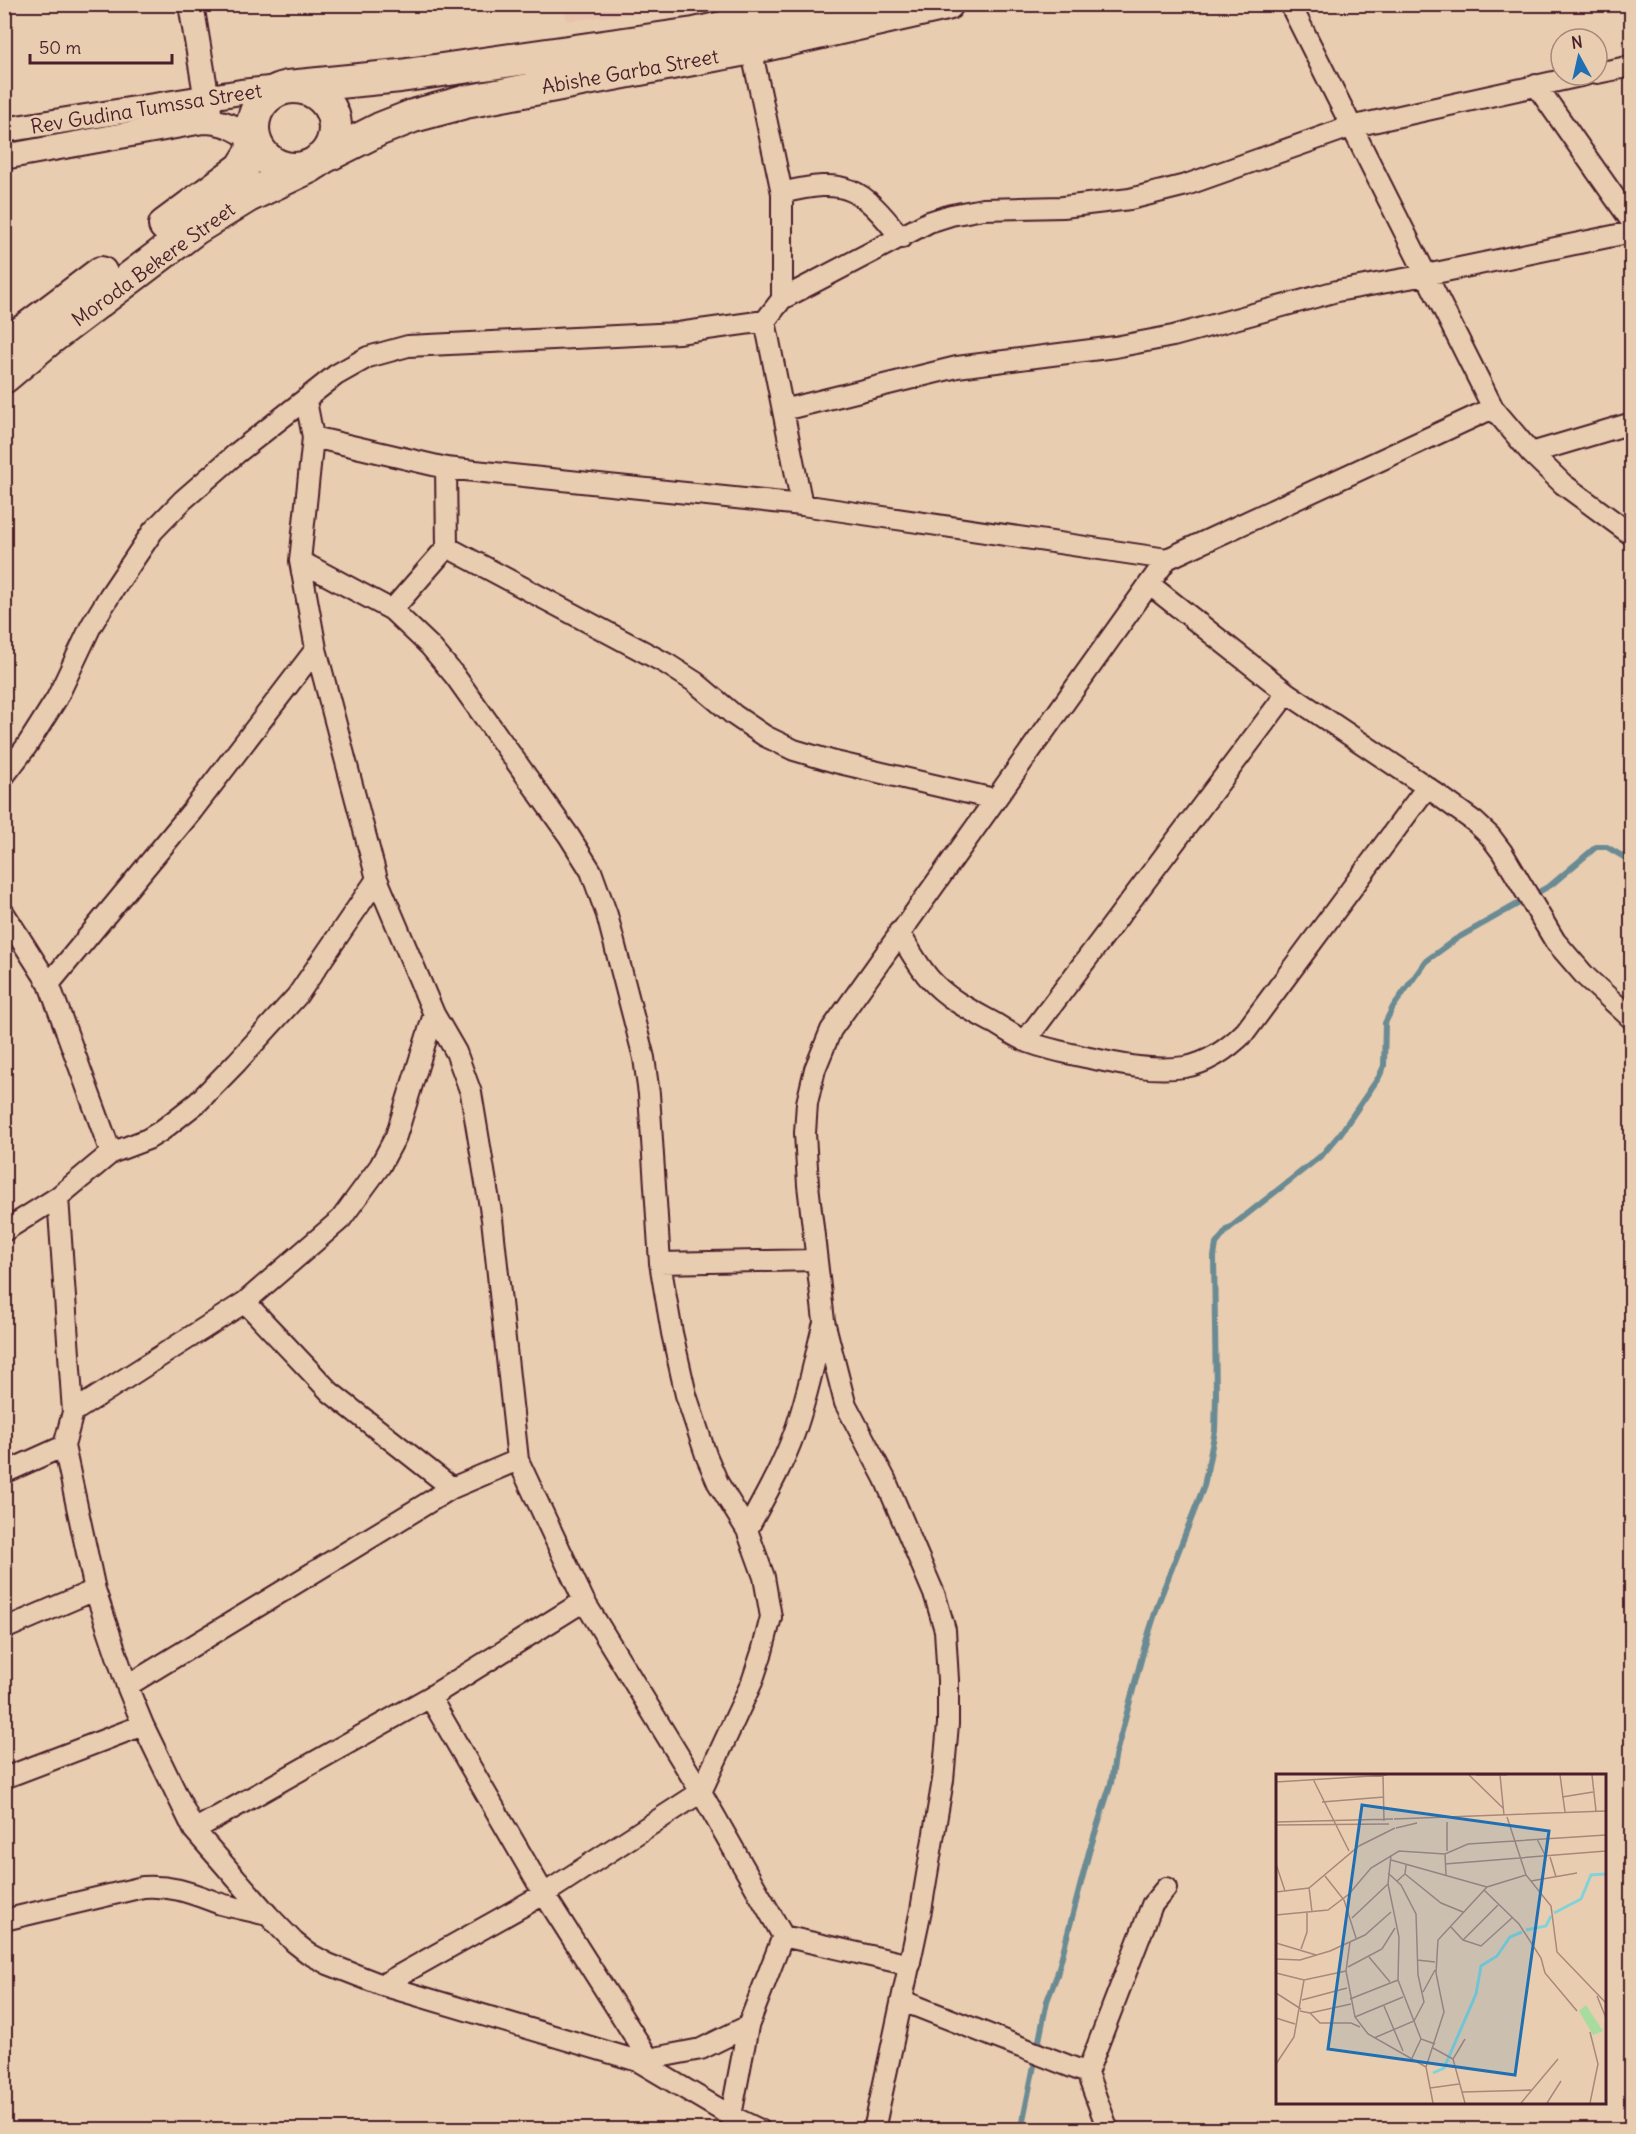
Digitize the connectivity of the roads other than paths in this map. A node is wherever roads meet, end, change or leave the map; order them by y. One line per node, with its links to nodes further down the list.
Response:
1 (191, 4): 13 (street)
2 (830, 4): 5 (highway, Abishe Garba Street)
3 (947, 4): 6 (highway, Abishe Garba Street)
4 (1290, 4): 14 (street)
5 (696, 46): 6 (highway, Abishe Garba Street); 7 (highway, Abishe Garba Street)
6 (751, 48): 19 (street)
7 (586, 64): 12 (highway, Abishe Garba Street); 18 (highway, Abishe Garba Street)
8 (1632, 66): 9 (street)
9 (1609, 70)
10 (1549, 82): 11 (street)
11 (1536, 85): 14 (street); 20 (street)
12 (288, 87): 13 (street, Rev Gudina Tumssa Street); 16 (highway, Moroda Bekere Street); 18 (highway)
13 (209, 109): 15 (street, Rev Gudina Tumssa Street); 16 (street, Rev Gudina Tumssa Street); 17 (street, Rev Gudina Tumssa Street)
14 (1350, 127): 22 (street); 23 (street)
15 (4, 130)
16 (253, 139): 18 (highway); 26 (highway, Moroda Bekere Street)
17 (4, 157)
18 (316, 163): 27 (highway, Moroda Bekere Street)
19 (782, 193): 22 (street); 24 (street)
20 (1632, 222)
21 (1632, 232): 23 (street)
22 (901, 238): 24 (street)
23 (1426, 275): 29 (street); 30 (street)
24 (782, 299): 25 (street)
25 (765, 321): 28 (street); 30 (street)
26 (4, 346)
27 (4, 377)
28 (306, 401): 32 (street); 44 (street)
29 (1493, 408): 33 (street); 38 (street)
30 (783, 410): 35 (street)
31 (1632, 423): 33 (street)
32 (313, 438): 34 (street); 39 (street)
33 (1531, 453): 36 (street)
34 (446, 468): 35 (street); 37 (street)
35 (802, 505): 38 (street)
36 (1632, 535)
37 (447, 547): 41 (street); 46 (street)
38 (1167, 559): 40 (street)
39 (300, 561): 41 (street); 42 (street)
40 (1149, 584): 43 (street); 46 (street)
41 (392, 610): 58 (street)
42 (316, 649): 47 (street); 50 (street)
43 (1287, 693): 45 (street); 53 (street)
44 (4, 776)
45 (1427, 787): 52 (street); 53 (street)
46 (994, 799): 49 (street)
47 (377, 879): 51 (street); 54 (street)
48 (4, 913): 50 (street)
49 (899, 932): 53 (street); 57 (street)
50 (49, 984): 54 (street)
51 (434, 1014): 59 (street); 63 (street)
52 (1632, 1019)
53 (1025, 1041)
54 (111, 1153): 55 (street)
55 (58, 1197): 56 (street); 61 (street)
56 (4, 1231)
57 (816, 1260): 58 (street); 60 (street)
58 (660, 1263): 66 (street)
59 (244, 1302): 61 (street); 65 (street)
60 (824, 1320): 66 (street); 81 (street)
61 (73, 1412): 62 (street)
62 (64, 1446): 64 (street); 67 (street)
63 (518, 1460): 65 (street); 68 (street)
64 (4, 1473)
65 (452, 1488): 70 (street)
66 (747, 1530): 74 (street)
67 (95, 1590): 69 (street); 70 (street)
68 (584, 1601): 71 (street); 74 (street)
69 (4, 1629)
70 (127, 1686): 72 (street)
71 (430, 1697): 75 (street); 77 (street)
72 (143, 1725): 73 (street); 75 (street)
73 (4, 1778)
74 (701, 1792): 77 (street); 80 (street)
75 (194, 1830): 78 (street)
76 (1166, 1888): 86 (street)
77 (544, 1894): 82 (street); 85 (street)
78 (267, 1915): 79 (street); 82 (street)
79 (4, 1920)
80 (783, 1936): 81 (street); 84 (street)
81 (910, 1965): 83 (street)
82 (382, 1984): 85 (street)
83 (903, 2001): 86 (street); 89 (street)
84 (748, 2026): 85 (street); 87 (street)
85 (644, 2060): 87 (street)
86 (1087, 2073): 90 (street)
87 (731, 2116): 88 (street)
88 (760, 2130)
89 (874, 2130)
90 (1108, 2130)

